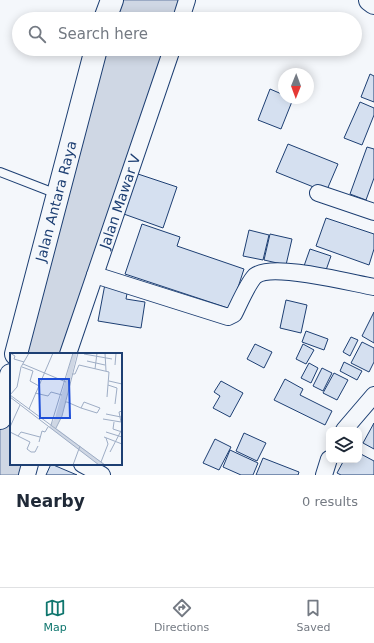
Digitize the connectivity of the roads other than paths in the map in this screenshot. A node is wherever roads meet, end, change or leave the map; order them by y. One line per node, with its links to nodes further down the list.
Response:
1 (112, 0): 5 (street)
2 (187, 0): 6 (street)
3 (370, 0): 4 (street)
4 (374, 3)
5 (107, 12)
6 (183, 12)
7 (94, 56): 11 (street, Jalan Antara Raya)
8 (170, 56): 13 (street, Jalan Mawar V)
9 (0, 172): 11 (lane)
10 (318, 193): 12 (street)
11 (57, 194): 15 (street, Jalan Antara Raya)
12 (374, 212)
13 (95, 275): 14 (street); 16 (street, Jalan Mawar V)
14 (374, 287)
15 (16, 353)
16 (68, 353)
17 (10, 379): 19 (street)
18 (374, 395): 20 (street)
19 (0, 418)
20 (347, 427)
21 (328, 463): 26 (street)
22 (30, 465): 24 (street)
23 (84, 465): 25 (street)
24 (27, 475)
25 (102, 475)
26 (324, 475)

